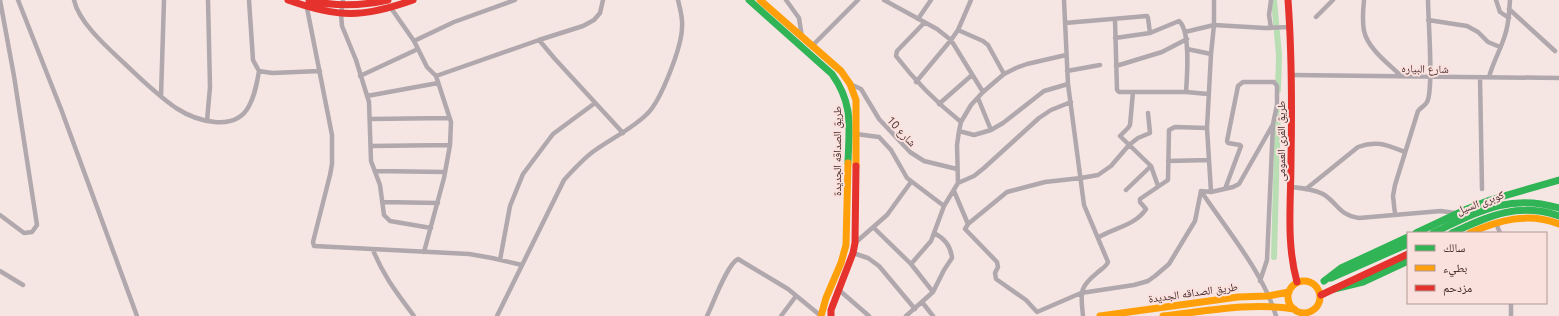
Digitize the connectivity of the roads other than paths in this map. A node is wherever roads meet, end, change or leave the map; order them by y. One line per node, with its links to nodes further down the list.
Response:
1 (0, 0): 129 (street)
2 (18, 0): 177 (street)
3 (74, 0): 83 (street)
4 (164, 0): 83 (street)
5 (208, 0): 92 (street)
6 (249, 0): 62 (street)
7 (288, 0): 30 (main road)
8 (388, 0): 29 (main road); 31 (main road)
9 (413, 0): 31 (main road)
10 (515, 0): 52 (street)
11 (603, 0): 50 (street)
12 (678, 0): 98 (street)
13 (749, 0): 54 (main road, طريق الصداقه الجديدة)
14 (760, 0): 47 (main road, طريق الصداقه الجديدة)
15 (786, 0): 47 (street)
16 (858, 0): 54 (street)
17 (884, 0): 36 (street)
18 (930, 0): 36 (street)
19 (971, 0): 44 (street)
20 (1064, 0): 40 (street)
21 (1214, 0): 41 (street)
22 (1271, 0): 43 (street)
23 (1288, 0): 42 (main road, طريق القرى العمومى)
24 (1333, 0): 34 (street)
25 (1364, 0): 70 (street)
26 (1428, 0): 38 (street)
27 (1496, 0): 35 (street)
28 (1510, 0): 32 (street)
29 (342, 3): 30 (main road); 33 (street)
30 (308, 4): 33 (main road); 63 (street)
31 (391, 8): 33 (main road); 52 (street)
32 (1509, 9): 35 (street); 57 (street)
33 (341, 14): 67 (street)
34 (1316, 17)
35 (1508, 18): 53 (street)
36 (918, 19): 39 (street)
37 (1115, 20): 40 (street); 46 (street); 48 (street)
38 (1428, 20): 53 (street); 72 (street)
39 (924, 23): 51 (street); 75 (street)
40 (1065, 23): 59 (street)
41 (1214, 25): 43 (street); 45 (street); 58 (street)
42 (1289, 27): 43 (street); 69 (main road, طريق القرى العمومى)
43 (1272, 28)
44 (958, 30): 51 (street); 65 (street)
45 (1185, 32): 46 (street); 49 (street)
46 (1150, 33): 48 (street)
47 (802, 37): 54 (main road, طريق الصداقه الجديدة)
48 (1115, 38): 61 (street)
49 (1187, 39): 56 (street); 61 (street)
50 (539, 40): 68 (street); 87 (street)
51 (952, 40): 66 (street); 75 (street)
52 (414, 41): 55 (street)
53 (1500, 47): 71 (street)
54 (810, 48): 77 (main road, طريق الصداقه الجديدة); 170 (main road, طريق الصداقه الجديدة)
55 (418, 49): 67 (street); 68 (street)
56 (1187, 49): 58 (street); 81 (street)
57 (1555, 51)
58 (1211, 54): 82 (street)
59 (1066, 55): 64 (street); 65 (street)
60 (1100, 65): 64 (street)
61 (1116, 66): 80 (street)
62 (259, 71): 63 (street); 92 (street)
63 (320, 71): 146 (street)
64 (1068, 71): 78 (street)
65 (1004, 74): 79 (street)
66 (972, 75): 79 (street); 88 (street)
67 (360, 76): 84 (street)
68 (436, 76): 76 (street)
69 (1291, 76): 70 (street, شارع البياره); 115 (main road, طريق القرى العمومى)
70 (1401, 76): 72 (street, شارع البياره)
71 (1489, 76): 73 (street, شارع البياره); 74 (street, شارع البياره)
72 (1430, 77): 73 (street, شارع البياره); 103 (street)
73 (1480, 77): 118 (street)
74 (1559, 78)
75 (916, 82): 88 (street)
76 (438, 83): 84 (street); 90 (street)
77 (850, 84): 99 (main road, طريق الصداقه الجديدة); 107 (street, شارع 10)
78 (1068, 84): 86 (street); 96 (street)
79 (983, 92): 85 (street)
80 (1133, 92): 81 (street); 101 (street)
81 (1186, 92): 82 (street)
82 (1208, 94): 95 (street)
83 (161, 96): 92 (street)
84 (367, 96): 91 (street)
85 (978, 98): 93 (street); 96 (street)
86 (1071, 102): 110 (street); 113 (street)
87 (594, 103): 98 (street); 150 (street)
88 (939, 104): 93 (street)
89 (1148, 113): 101 (street)
90 (450, 118): 91 (street); 100 (street)
91 (370, 120): 102 (street)
92 (207, 121)
93 (961, 122): 97 (street)
94 (1273, 124): 116 (street); 116 (street); 155 (street)
95 (1207, 128): 104 (street); 105 (street)
96 (992, 130): 97 (street)
97 (959, 131): 107 (street)
98 (623, 133): 153 (street)
99 (856, 134): 112 (street); 144 (main road, طريق الصداقه الجديدة)
100 (450, 145): 102 (street); 109 (street)
101 (1129, 145): 106 (street); 110 (street)
102 (371, 146): 108 (street)
103 (1405, 152): 117 (street); 127 (street)
104 (1209, 160): 105 (street); 122 (street)
105 (1168, 161): 114 (street)
106 (1151, 166): 114 (street); 119 (street)
107 (957, 169): 113 (street)
108 (375, 171): 109 (street); 123 (street)
109 (445, 172): 124 (street)
110 (1081, 178): 132 (street); 142 (street)
111 (1559, 180): 128 (main road)
112 (911, 182): 125 (street); 135 (street)
113 (958, 183): 120 (street)
114 (1158, 186): 142 (street)
115 (1291, 186): 117 (street); 157 (main road, طريق القرى العمومى)
116 (1226, 189): 122 (street)
117 (1306, 189): 127 (street)
118 (1482, 189)
119 (1126, 190)
120 (954, 191): 125 (street); 132 (street)
121 (1201, 191): 122 (street); 155 (street); 164 (street)
122 (1211, 192)
123 (382, 202): 124 (street); 134 (street)
124 (438, 203): 134 (street)
125 (944, 206): 141 (street)
126 (1559, 208): 137 (main road, كوبرى السيل)
127 (1394, 214): 128 (street)
128 (1457, 214): 136 (main road)
129 (0, 215)
130 (1559, 216): 138 (main road, كوبرى السيل)
131 (1496, 223): 133 (main road); 139 (main road); 140 (street)
132 (968, 224): 175 (street)
133 (1559, 224)
134 (431, 228): 147 (street)
135 (874, 228): 144 (street); 152 (street)
136 (1418, 232)
137 (1435, 232)
138 (1454, 232)
139 (1473, 232)
140 (1500, 232)
141 (934, 233): 152 (street); 162 (street)
142 (1099, 237): 164 (street)
143 (1407, 237): 156 (main road)
144 (855, 243): 148 (main road, طريق الصداقه الجديدة)
145 (1407, 244): 156 (main road)
146 (373, 250): 147 (street); 178 (street)
147 (424, 252): 150 (street)
148 (853, 253): 161 (main road, طريق الصداقه الجديدة); 172 (street)
149 (1407, 254): 160 (main road)
150 (500, 260): 153 (street)
151 (1407, 261): 160 (main road)
152 (911, 264): 162 (street)
153 (522, 266): 179 (street)
154 (0, 271): 159 (street)
155 (1260, 281): 167 (street)
156 (1324, 281): 158 (main road)
157 (1297, 282): 158 (main road); 163 (main road)
158 (1315, 284): 165 (main road)
159 (23, 285)
160 (1334, 289): 165 (main road)
161 (839, 290): 174 (main road, طريق الصداقه الجديدة); 183 (street)
162 (933, 292): 168 (street)
163 (1289, 292): 167 (main road, طريق الصداقه الجديدة); 173 (main road)
164 (1081, 293): 175 (street); 186 (street)
165 (1321, 295): 176 (main road)
166 (796, 296): 180 (street); 181 (street); 182 (street)
167 (1268, 296): 171 (street); 187 (main road, طريق الصداقه الجديدة)
168 (922, 302): 172 (street); 185 (street)
169 (1511, 304): 190 (street)
170 (823, 307): 174 (main road); 182 (main road, طريق الصداقه الجديدة)
171 (1273, 307): 173 (main road, طريق الصداقه الجديدة); 188 (main road, طريق الصداقه الجديدة); 189 (street)
172 (915, 308): 184 (street)
173 (1294, 309): 176 (main road)
174 (831, 313)
175 (1038, 314)
176 (1304, 315)
177 (137, 316)
178 (414, 316)
179 (497, 316)
180 (707, 316)
181 (781, 316)
182 (821, 316)
183 (869, 316)
184 (906, 316)
185 (934, 316)
186 (1083, 316)
187 (1100, 316)
188 (1163, 316)
189 (1276, 316)
190 (1511, 316)

